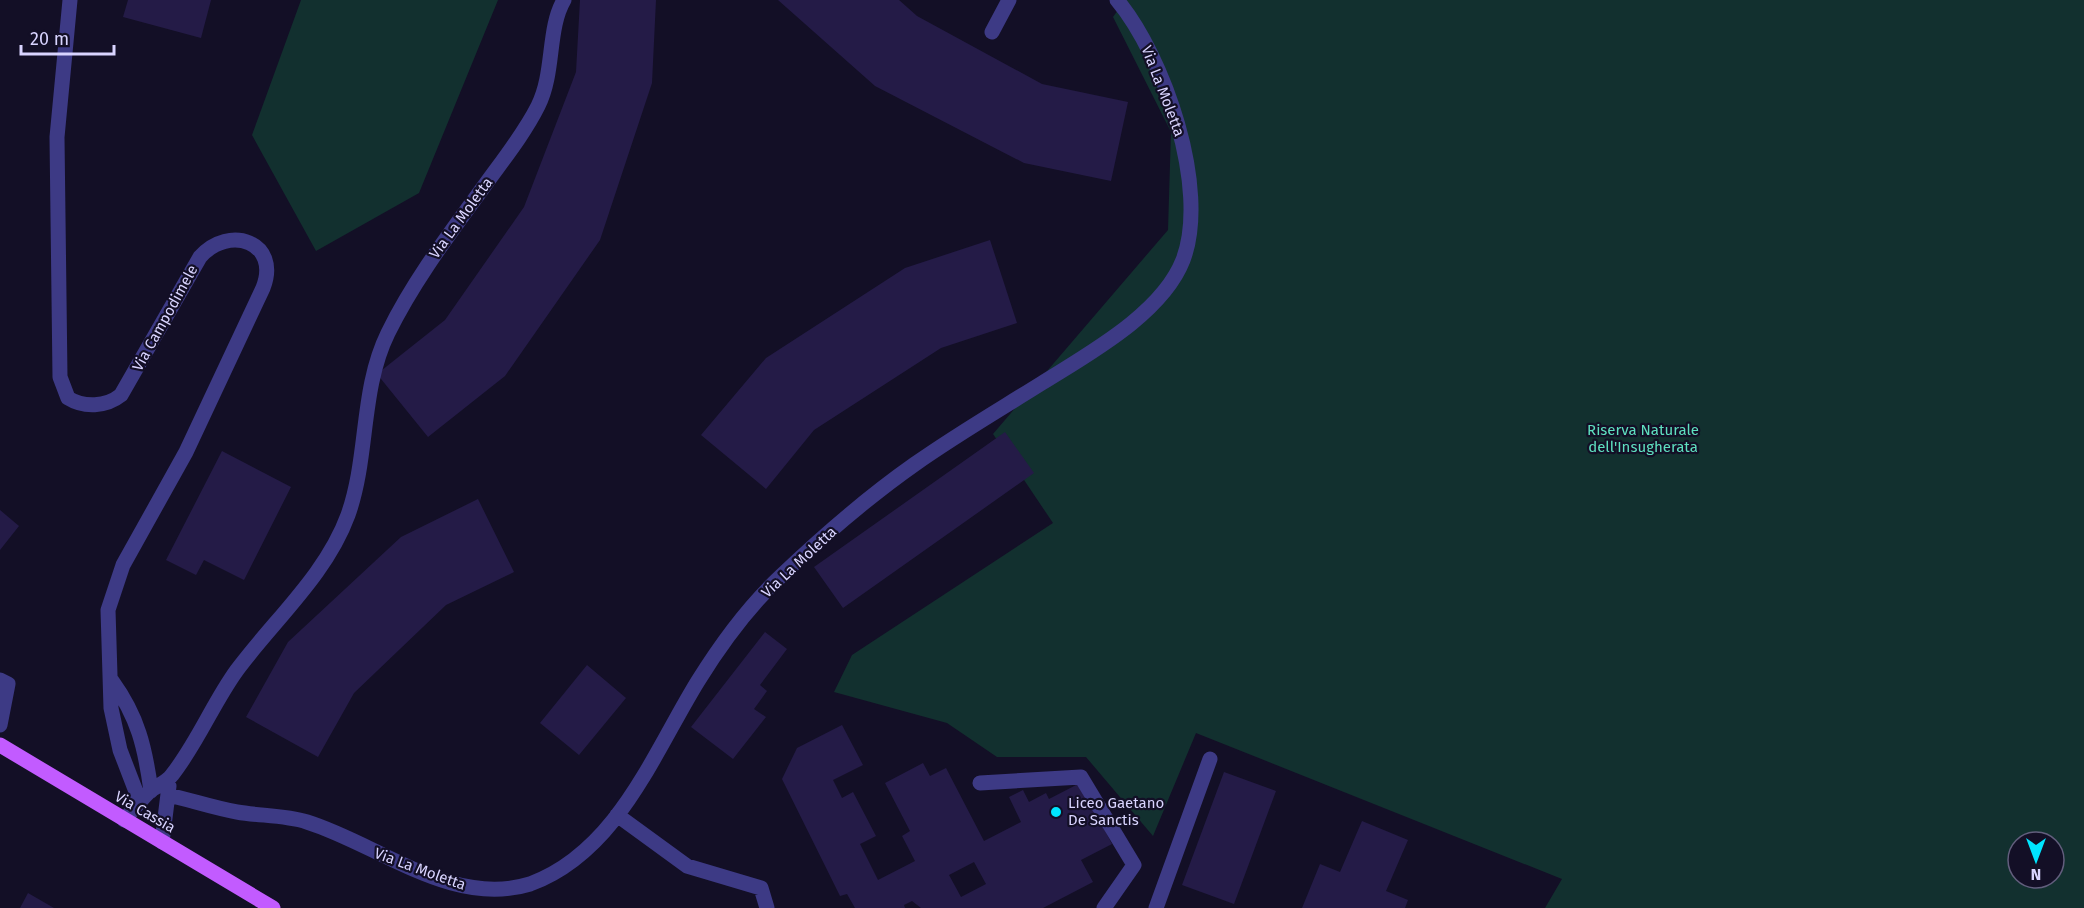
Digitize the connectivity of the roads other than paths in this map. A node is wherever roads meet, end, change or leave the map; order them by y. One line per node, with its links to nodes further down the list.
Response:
1 (70, 0): 7 (street, Via Campodimele)
2 (564, 0): 11 (street, Via La Moletta)
3 (1009, 0): 5 (street)
4 (1118, 0): 16 (street, Via La Moletta)
5 (992, 32)
6 (0, 680): 8 (street)
7 (112, 681): 13 (street); 15 (street)
8 (0, 725)
9 (0, 745): 17 (main road, Via Cassia)
10 (1210, 759): 22 (street)
11 (170, 778): 13 (street); 14 (street)
12 (980, 783): 21 (street)
13 (151, 790): 15 (street)
14 (168, 795): 16 (street, Via La Moletta); 18 (street)
15 (140, 802): 17 (street)
16 (618, 815): 20 (street)
17 (124, 820): 18 (main road, Via Cassia)
18 (162, 842): 19 (main road, Via Cassia)
19 (273, 908)
20 (767, 908)
21 (1104, 908)
22 (1156, 908)

